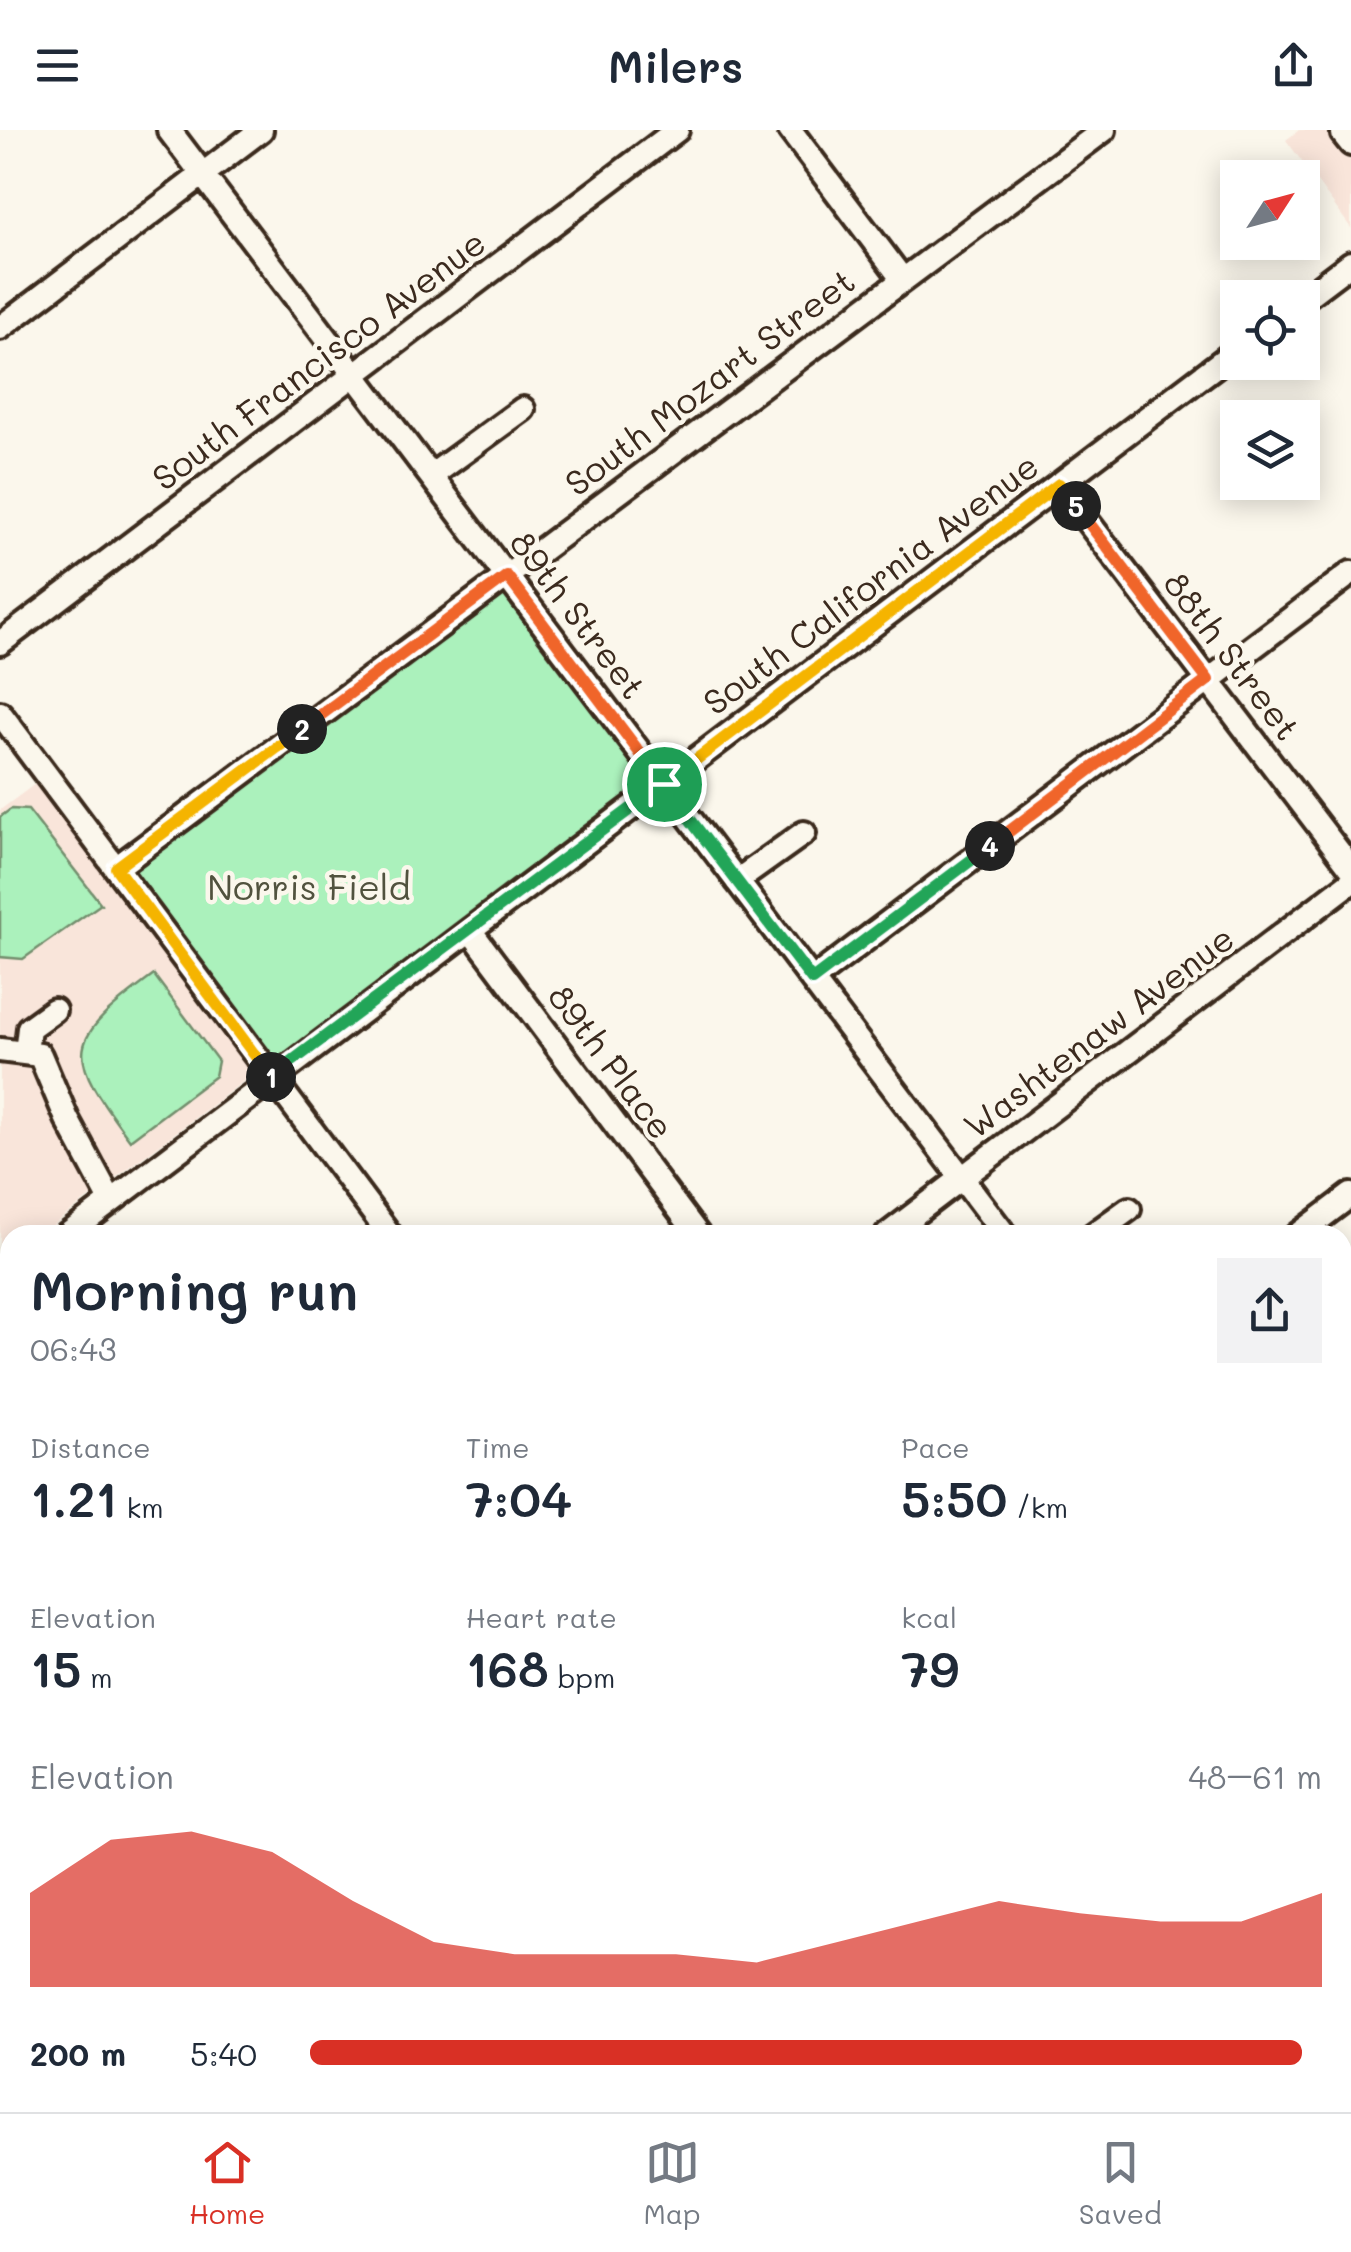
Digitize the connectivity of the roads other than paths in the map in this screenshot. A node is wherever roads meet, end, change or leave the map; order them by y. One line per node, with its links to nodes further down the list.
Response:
1 (169, 130): 8 (street, 89th Street)
2 (261, 130): 8 (street)
3 (677, 130): 14 (street, South Francisco Avenue)
4 (790, 130): 10 (street)
5 (1104, 130): 10 (street, South Mozart Street)
6 (1348, 130): 7 (street)
7 (1351, 144)
8 (202, 174): 12 (street); 14 (street, 89th Street)
9 (1351, 263): 11 (street)
10 (903, 280): 19 (street, South Mozart Street)
11 (1320, 286)
12 (0, 328)
13 (1220, 363): 17 (street, South California Avenue)
14 (354, 375): 16 (street, 89th Street); 20 (street, South Francisco Avenue)
15 (523, 409): 16 (street)
16 (431, 476): 19 (street, 89th Street)
17 (1059, 484): 21 (street, 88th Street); 23 (street, South California Avenue)
18 (1351, 573): 21 (street)
19 (507, 576): 23 (street, 89th Street); 25 (street, South Mozart Street)
20 (0, 643)
21 (1208, 680): 26 (street, 88th Street); 30 (street)
22 (0, 713): 25 (street)
23 (664, 784): 27 (street, 89th Street); 29 (street, South California Avenue)
24 (804, 833): 27 (street)
25 (116, 868): 34 (street)
26 (1351, 868)
27 (738, 881): 30 (street, 89th Street)
28 (1351, 882): 35 (street, Washtenaw Avenue)
29 (470, 930): 34 (street, South California Avenue); 41 (street, 89th Place)
30 (812, 980): 35 (street, 89th Street)
31 (54, 1010): 33 (street)
32 (0, 1050): 33 (street)
33 (26, 1054): 37 (street)
34 (273, 1079): 37 (street, South California Avenue); 40 (street)
35 (962, 1178): 42 (street, Washtenaw Avenue); 43 (street, 89th Street)
36 (1351, 1195): 45 (street)
37 (111, 1202): 39 (street, South California Avenue)
38 (1128, 1209): 44 (street)
39 (83, 1225)
40 (382, 1225)
41 (691, 1225)
42 (900, 1225)
43 (998, 1225)
44 (1107, 1225)
45 (1311, 1225)

